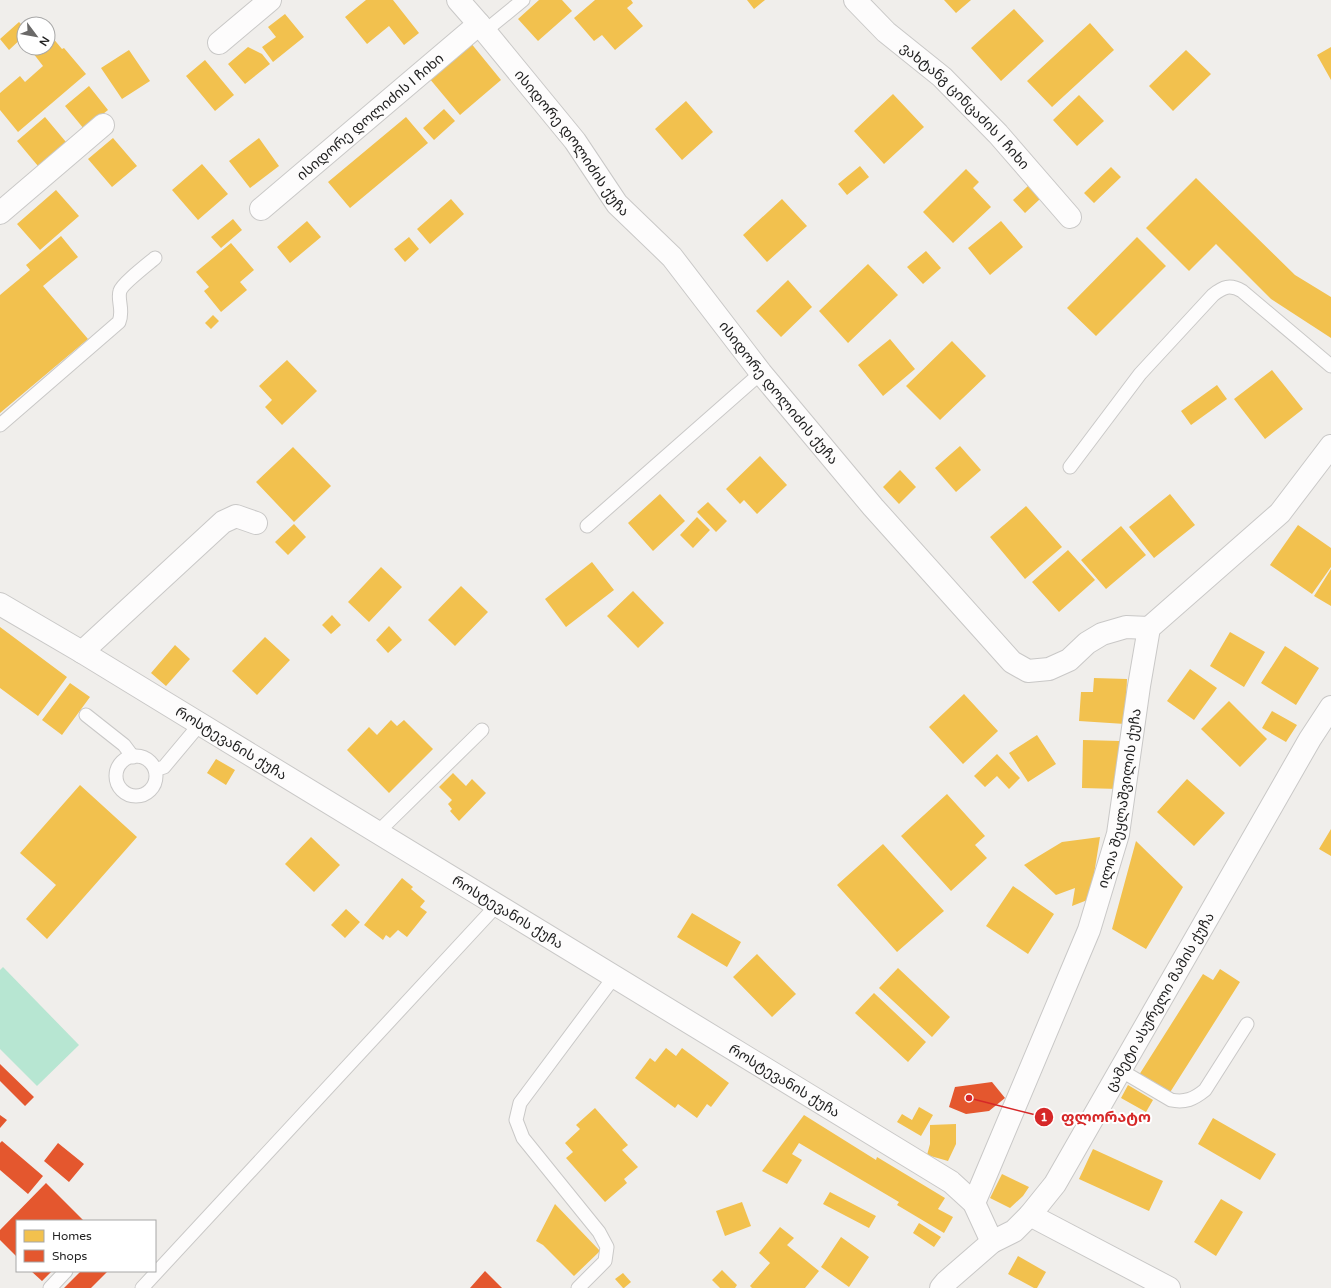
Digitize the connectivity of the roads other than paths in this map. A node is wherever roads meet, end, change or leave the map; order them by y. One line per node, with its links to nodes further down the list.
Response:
1 (270, 0): 6 (street)
2 (458, 0): 5 (street, ისიდორე დოლიძის ქუჩა)
3 (523, 0): 5 (lane)
4 (855, 0): 10 (street, ვახტანგ ცინცაძის I ჩიხი)
5 (482, 28): 8 (street, ისიდორე დოლიძის I ჩიხი); 13 (street, ისიდორე დოლიძის ქუჩა)
6 (219, 43)
7 (103, 125): 9 (street)
8 (261, 209)
9 (0, 213)
10 (1070, 217)
11 (155, 258): 14 (lane)
12 (1331, 366): 16 (lane)
13 (761, 373): 18 (lane); 20 (street, ისიდორე დოლიძის ქუჩა)
14 (0, 425)
15 (1331, 446): 20 (street)
16 (1070, 468)
17 (256, 523): 21 (street)
18 (587, 526)
19 (0, 604): 21 (street, როსტევანის ქუჩა)
20 (1149, 628): 33 (street, ილია შეყლაშვილის ქუჩა)
21 (82, 652): 24 (street, როსტევანის ქუჩა)
22 (1331, 707): 32 (street, ცამეტი ასურელი მამის ქუჩა)
23 (86, 715): 26 (lane)
24 (200, 724): 27 (lane); 28 (street, როსტევანის ქუჩა)
25 (482, 730): 28 (lane)
26 (133, 757): 27 (lane); 27 (lane)
27 (155, 770)
28 (378, 832): 29 (street, როსტევანის ქუჩა)
29 (498, 905): 30 (street, როსტევანის ქუჩა); 38 (lane)
30 (614, 977): 33 (street, როსტევანის ქუჩა); 39 (lane)
31 (1247, 1024): 32 (lane)
32 (1120, 1070): 34 (street, ცამეტი ასურელი მამის ქუჩა)
33 (974, 1203): 35 (street, როსტევანის ქუჩა)
34 (1030, 1215): 35 (street, ცამეტი ასურელი მამის ქუჩა); 41 (street)
35 (992, 1242): 40 (street, ცამეტი ასურელი მამის ქუჩა)
36 (65, 1272): 37 (lane)
37 (50, 1288)
38 (142, 1288)
39 (578, 1288)
40 (941, 1288)
41 (1169, 1288)

